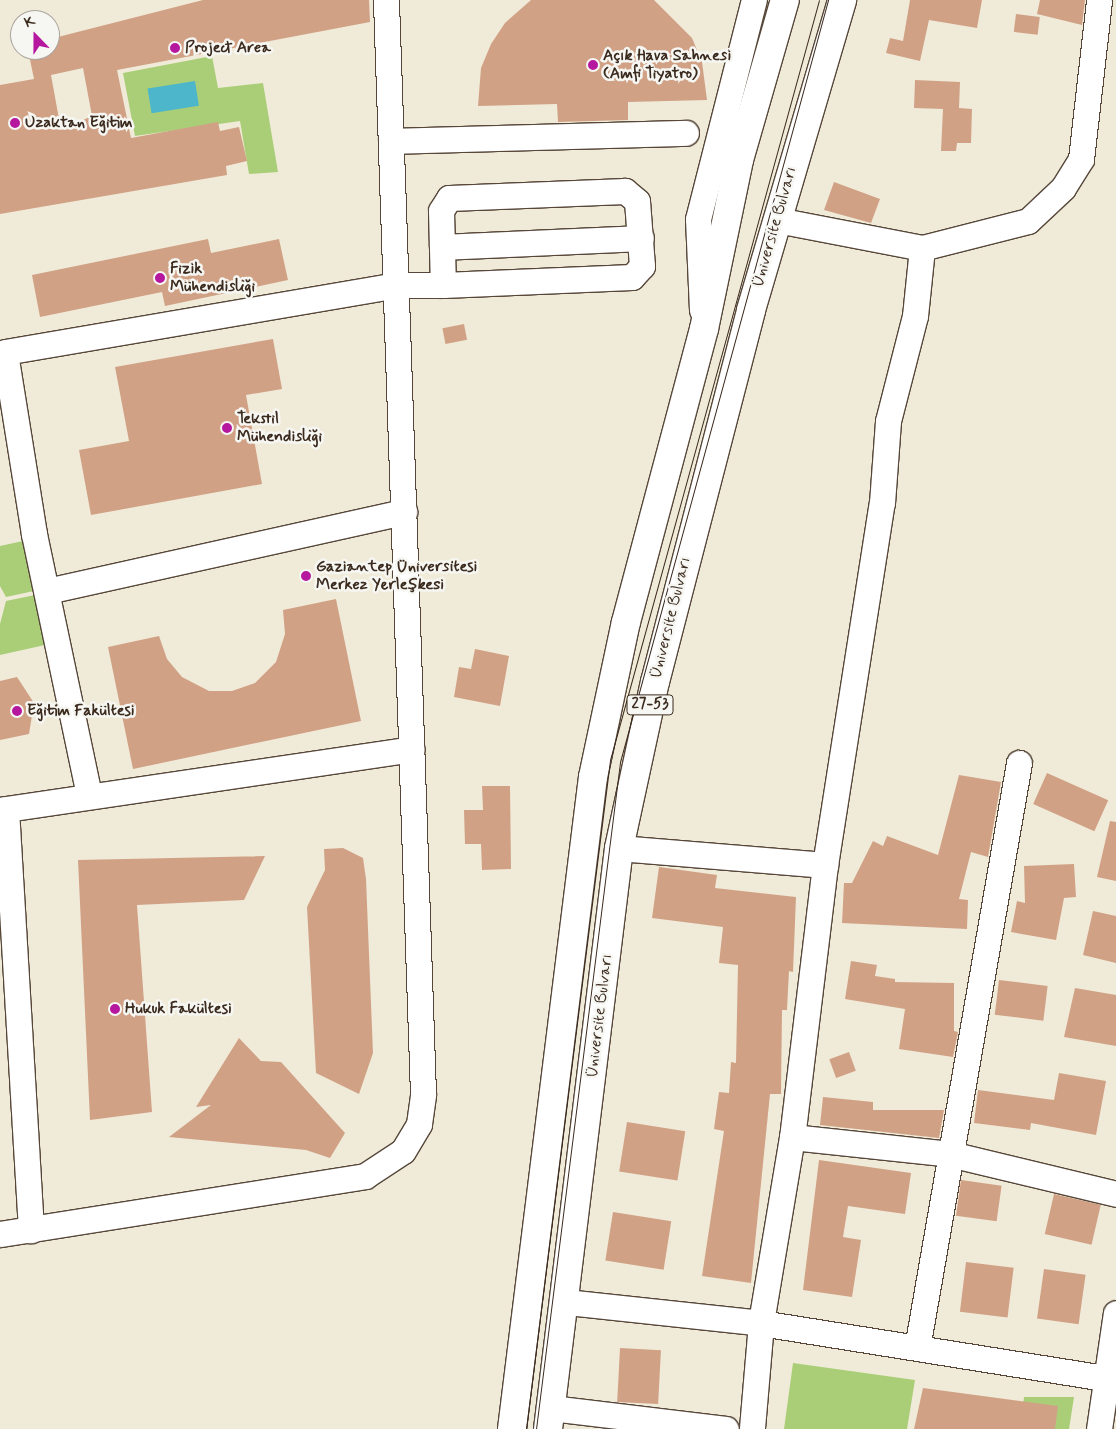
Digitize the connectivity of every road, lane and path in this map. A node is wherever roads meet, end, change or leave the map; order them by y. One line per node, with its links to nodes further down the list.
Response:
1 (386, 0): 7 (street)
2 (754, 0): 14 (street)
3 (785, 0): 14 (main road)
4 (842, 0): 8 (main road, Üniversite Bulvarı / 27-53)
5 (1099, 0): 11 (street)
6 (686, 132): 7 (street)
7 (391, 142): 12 (street)
8 (777, 220): 11 (street); 23 (main road, Üniversite Bulvarı / 27-53)
9 (641, 238): 10 (street); 10 (street); 13 (street)
10 (442, 247): 13 (street)
11 (922, 248): 24 (street)
12 (396, 285): 13 (street); 15 (street); 17 (street)
13 (442, 285)
14 (702, 319): 36 (main road)
15 (2, 349): 16 (street)
16 (6, 402): 18 (street)
17 (404, 512): 18 (street); 19 (street)
18 (47, 591): 21 (street)
19 (412, 749): 21 (street); 28 (street)
20 (1019, 763): 26 (street)
21 (89, 795): 22 (street)
22 (3, 810): 28 (street)
23 (618, 848): 24 (street); 30 (main road, Üniversite Bulvarı / 27-53)
24 (825, 865): 25 (street)
25 (792, 1137): 26 (street); 32 (street)
26 (950, 1154): 27 (street); 33 (street)
27 (1116, 1194)
28 (31, 1230): 29 (street)
29 (0, 1234)
30 (566, 1302): 32 (street); 35 (main road, Üniversite Bulvarı / 27-53)
31 (1116, 1312): 34 (street)
32 (761, 1323): 33 (street); 38 (street)
33 (918, 1348): 34 (street)
34 (1112, 1379): 39 (street)
35 (550, 1419): 37 (street)
36 (512, 1429)
37 (726, 1429)
38 (752, 1429)
39 (1099, 1429)

